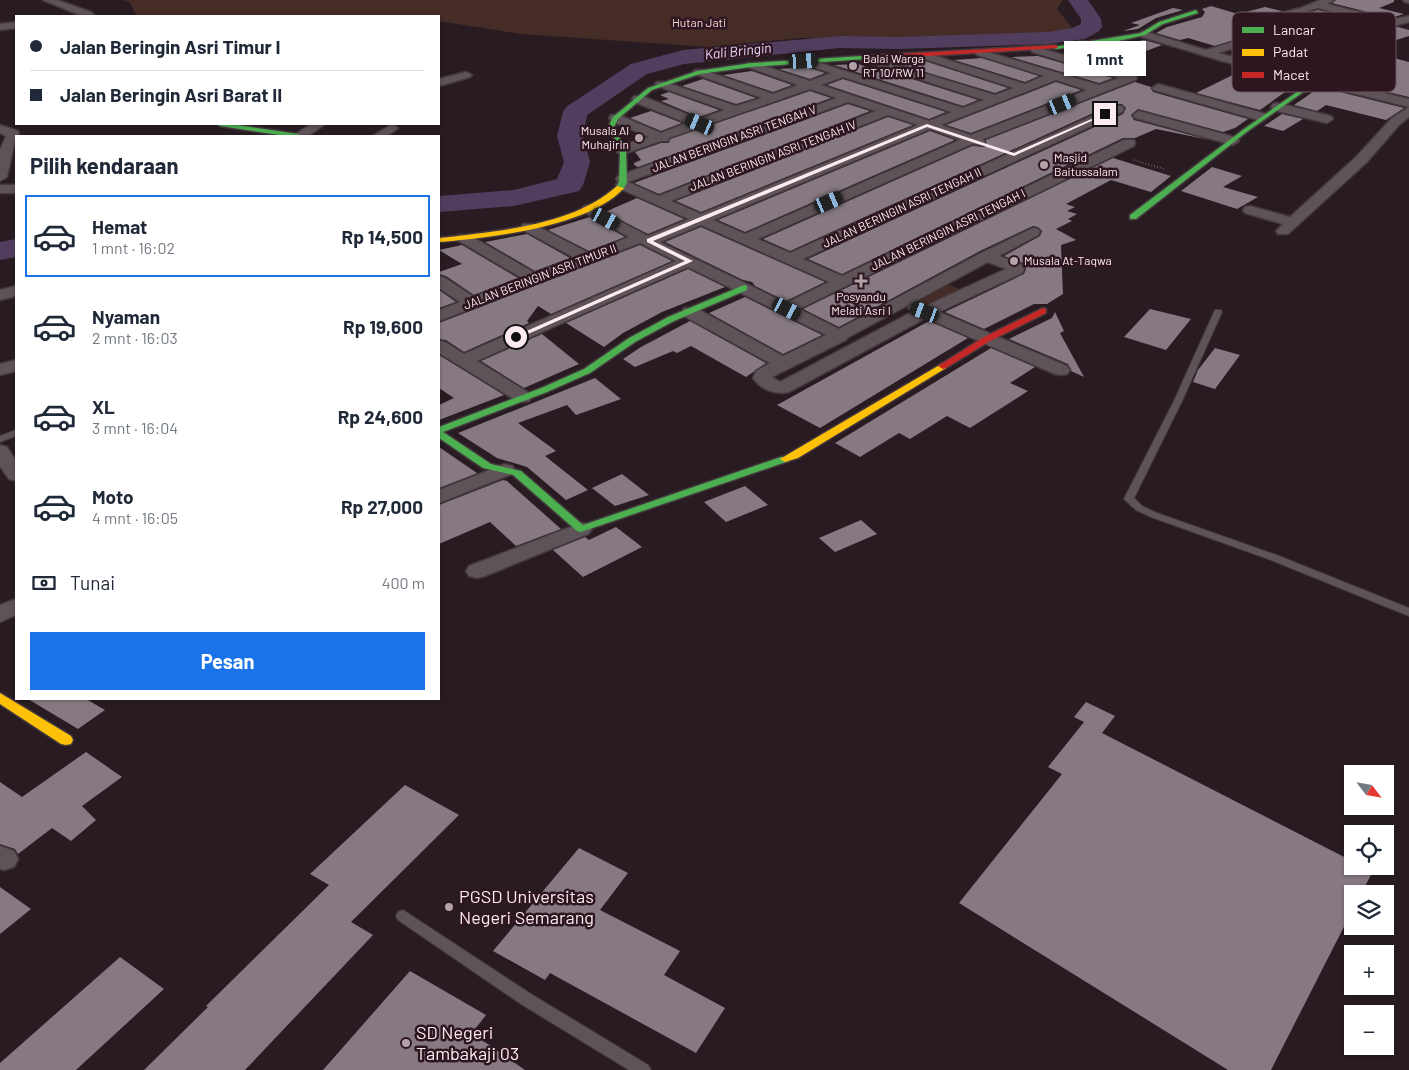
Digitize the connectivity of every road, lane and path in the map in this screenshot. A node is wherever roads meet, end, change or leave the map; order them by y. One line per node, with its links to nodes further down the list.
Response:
1 (1329, 0): 3 (street)
2 (50, 1): 7 (street); 8 (street)
3 (1318, 5): 5 (street); 6 (street)
4 (1196, 12): 15 (street)
5 (1292, 12)
6 (1345, 12)
7 (57, 15)
8 (89, 15)
9 (1409, 18): 10 (street)
10 (1396, 23)
11 (15, 25): 13 (street)
12 (1396, 25): 14 (street)
13 (0, 27)
14 (1409, 28)
15 (1143, 34): 16 (street); 21 (street)
16 (1082, 44): 18 (street); 20 (street)
17 (1232, 45): 21 (street)
18 (1036, 50): 19 (street); 35 (street)
19 (982, 53): 22 (street); 30 (street)
20 (1114, 53)
21 (1205, 53): 24 (street)
22 (925, 56): 23 (street); 34 (street)
23 (868, 59): 25 (street); 41 (street)
24 (1232, 59)
25 (804, 61): 26 (street); 28 (street)
26 (750, 65): 27 (street); 33 (street)
27 (699, 72): 32 (street); 38 (street)
28 (840, 74): 33 (street); 48 (street)
29 (466, 75): 31 (street)
30 (1055, 76): 34 (street, JALAN BERINGIN ASRI TIMUR II); 35 (street)
31 (440, 83)
32 (661, 84): 39 (street); 45 (street)
33 (809, 86): 38 (street); 40 (street)
34 (1024, 88): 41 (street, JALAN BERINGIN ASRI TIMUR II)
35 (1098, 89): 62 (street)
36 (1300, 92): 43 (street)
37 (1362, 92): 42 (street)
38 (774, 98): 45 (street)
39 (638, 99): 50 (street); 52 (street)
40 (845, 99): 47 (street); 71 (street, JALAN BERINGIN ASRI TENGAH V)
41 (994, 99): 48 (street, JALAN BERINGIN ASRI TIMUR II)
42 (1409, 103)
43 (1277, 107): 49 (street); 51 (street)
44 (1118, 109): 67 (street, JALAN BERINGIN ASRI TENGAH II)
45 (738, 111): 52 (street)
46 (1409, 111): 76 (street)
47 (885, 112): 55 (street); 74 (street, JALAN BERINGIN ASRI TENGAH IV)
48 (964, 112): 55 (street, JALAN BERINGIN ASRI TIMUR II)
49 (1262, 116): 63 (street); 63 (street)
50 (615, 118): 61 (street); 65 (street)
51 (1327, 119)
52 (700, 124): 61 (street)
53 (235, 125): 58 (street)
54 (317, 125): 59 (street)
55 (927, 126): 62 (street); 78 (street, JALAN BERINGIN ASRI TIMUR II)
56 (0, 128): 68 (street)
57 (392, 128): 60 (street)
58 (292, 135)
59 (300, 135)
60 (381, 135)
61 (663, 138): 65 (street)
62 (972, 140): 67 (street); 83 (street)
63 (1233, 141): 69 (street)
64 (1129, 143): 66 (street, JALAN BERINGIN ASRI TENGAH I)
65 (623, 150): 71 (street)
66 (1110, 152): 69 (path); 91 (street, JALAN BERINGIN ASRI TENGAH I)
67 (1014, 155): 87 (street, JALAN BERINGIN ASRI TENGAH II)
68 (9, 159): 70 (street)
69 (1188, 176): 77 (street)
70 (0, 177)
71 (623, 182): 74 (street); 75 (street)
72 (0, 189): 73 (street)
73 (15, 189)
74 (660, 200): 78 (street)
75 (589, 209): 79 (street); 82 (street)
76 (1250, 210)
77 (1133, 217)
78 (700, 219): 82 (street, JALAN BERINGIN ASRI TIMUR II); 83 (street)
79 (528, 227): 81 (street); 86 (street)
80 (1033, 232): 85 (street)
81 (464, 238): 84 (street); 89 (street)
82 (645, 239): 86 (street, JALAN BERINGIN ASRI TIMUR II); 88 (street)
83 (746, 239): 87 (street)
84 (440, 240)
85 (986, 256): 93 (street); 98 (street)
86 (587, 258): 89 (street, JALAN BERINGIN ASRI TIMUR II)
87 (790, 260): 91 (street)
88 (690, 261): 92 (street); 105 (street)
89 (534, 279): 94 (street, JALAN BERINGIN ASRI TIMUR II)
90 (440, 282): 94 (street)
91 (842, 282): 95 (street, JALAN BERINGIN ASRI TENGAH I)
92 (744, 288): 95 (street); 97 (street)
93 (900, 302): 98 (street); 101 (street)
94 (473, 303): 100 (street, JALAN BERINGIN ASRI TIMUR II)
95 (787, 309): 101 (street)
96 (1043, 311): 102 (street)
97 (690, 312): 106 (street); 110 (street)
98 (925, 312): 102 (street); 103 (street)
99 (1218, 312): 122 (lane)
100 (440, 316)
101 (845, 333): 103 (street); 106 (street)
102 (987, 339): 109 (street); 119 (street)
103 (872, 341): 106 (street)
104 (440, 347): 105 (street)
105 (464, 360): 110 (street)
106 (783, 363)
107 (15, 365): 108 (street)
108 (0, 370)
109 (1060, 370)
110 (523, 398): 111 (street)
111 (440, 432)
112 (15, 433): 114 (lane)
113 (440, 433): 116 (street)
114 (0, 439)
115 (0, 451): 117 (street)
116 (505, 470): 118 (street); 119 (street)
117 (15, 474)
118 (440, 497)
119 (581, 529): 120 (street)
120 (477, 571)
121 (15, 606): 123 (street)
122 (1409, 612)
123 (0, 614)
124 (0, 698): 125 (street)
125 (66, 740)
126 (403, 916): 127 (lane)
127 (643, 1070)

